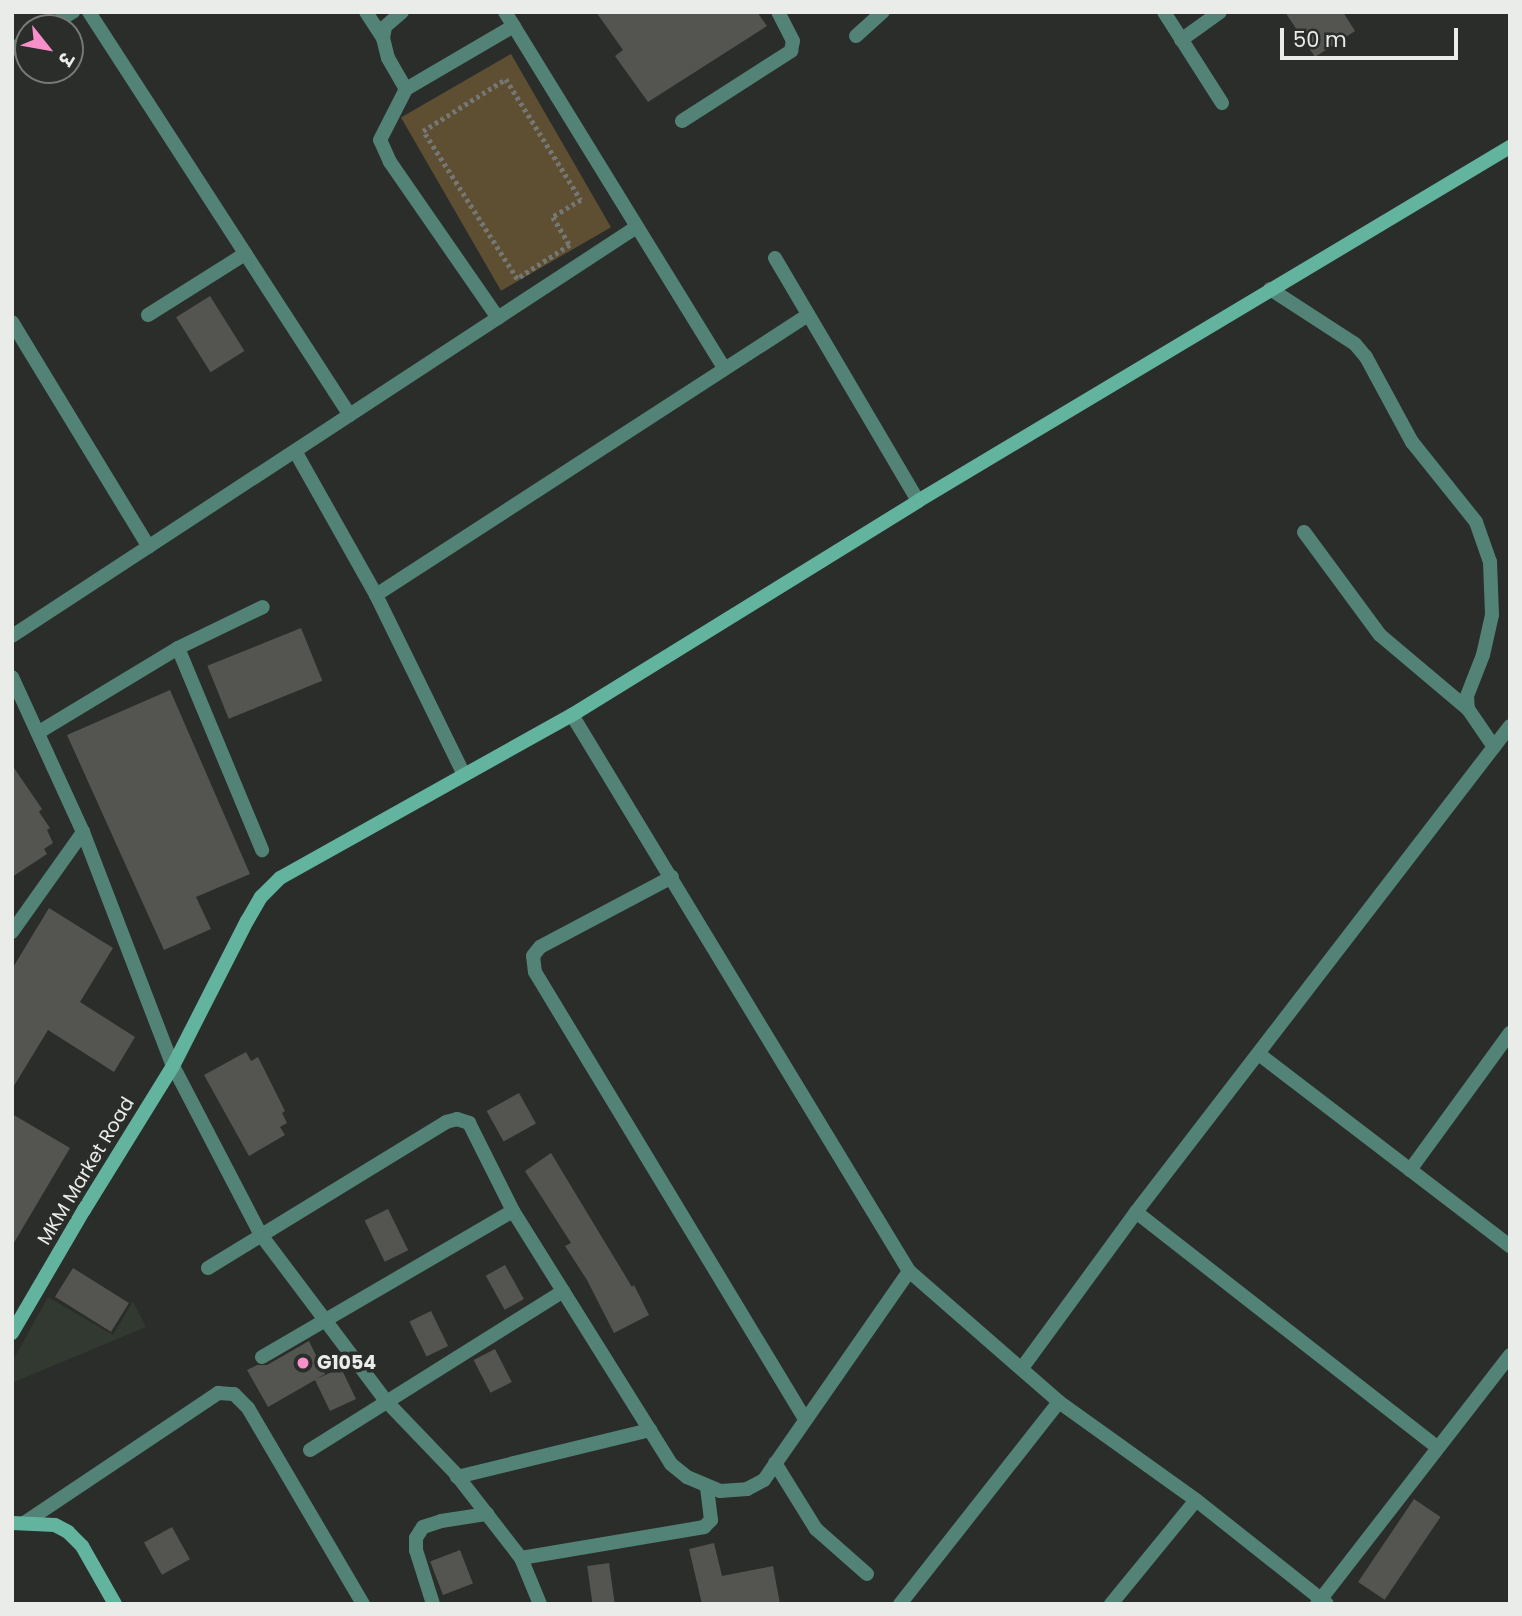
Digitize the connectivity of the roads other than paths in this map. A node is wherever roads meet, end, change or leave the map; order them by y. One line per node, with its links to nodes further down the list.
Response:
1 (89, 12): 18 (street)
2 (366, 12): 11 (street)
3 (402, 12): 11 (street)
4 (505, 12): 9 (street)
5 (778, 12): 15 (street)
6 (883, 12): 10 (street)
7 (1164, 12): 12 (street)
8 (1220, 12): 12 (street)
9 (514, 26): 13 (street); 17 (street)
10 (856, 36)
11 (383, 38): 13 (street)
12 (1181, 40): 14 (street)
13 (406, 89): 23 (street)
14 (1222, 103)
15 (682, 121)
16 (1510, 147): 20 (street, MKM Market Road)
17 (635, 228): 23 (street); 25 (street)
18 (245, 254): 21 (street); 26 (street)
19 (775, 258): 22 (street)
20 (1270, 289): 28 (street, MKM Market Road); 36 (street)
21 (149, 315)
22 (808, 315): 25 (street); 28 (street)
23 (498, 318): 26 (street)
24 (12, 321): 30 (street)
25 (723, 367): 31 (street)
26 (350, 415): 27 (street)
27 (295, 451): 30 (street); 31 (street)
28 (918, 501): 37 (street, MKM Market Road)
29 (1304, 532): 36 (street)
30 (149, 547): 33 (street)
31 (376, 595): 41 (street)
32 (263, 607): 34 (street)
33 (12, 636)
34 (178, 648): 39 (street); 43 (street)
35 (12, 677): 39 (street)
36 (1468, 709): 40 (street)
37 (572, 715): 41 (street, MKM Market Road); 44 (street)
38 (1510, 726): 40 (street)
39 (39, 732): 42 (street)
40 (1494, 747): 47 (street)
41 (464, 775): 48 (street, MKM Market Road)
42 (83, 832): 45 (street); 48 (street)
43 (262, 850)
44 (672, 877): 55 (street); 64 (street)
45 (12, 932)
46 (1510, 1033): 49 (street)
47 (1260, 1055): 49 (street); 51 (street)
48 (173, 1066): 52 (street); 58 (street, MKM Market Road)
49 (1410, 1170): 53 (street)
50 (513, 1210): 52 (street); 56 (street); 57 (street)
51 (1136, 1212): 61 (street); 66 (street)
52 (261, 1235): 54 (street); 57 (street)
53 (1510, 1246)
54 (208, 1268)
55 (909, 1271): 61 (street); 64 (street)
56 (563, 1291): 62 (street); 65 (street)
57 (324, 1321): 60 (street); 62 (street)
58 (12, 1333)
59 (1510, 1355): 66 (street)
60 (262, 1357)
61 (1021, 1368): 63 (street)
62 (387, 1402): 67 (street); 69 (street)
63 (1059, 1402): 71 (street); 81 (street)
64 (805, 1419): 68 (street)
65 (650, 1430): 69 (street); 70 (street)
66 (1438, 1448): 76 (street)
67 (310, 1450)
68 (775, 1463): 70 (street); 75 (street)
69 (457, 1477): 72 (street)
70 (707, 1488): 74 (street)
71 (1196, 1500): 76 (street); 82 (street)
72 (486, 1514): 74 (street); 79 (street)
73 (18, 1523): 77 (street); 78 (street)
74 (521, 1558): 80 (street)
75 (867, 1574)
76 (1322, 1602)
77 (115, 1604)
78 (363, 1604)
79 (433, 1604)
80 (540, 1604)
81 (900, 1604)
82 (1111, 1604)

